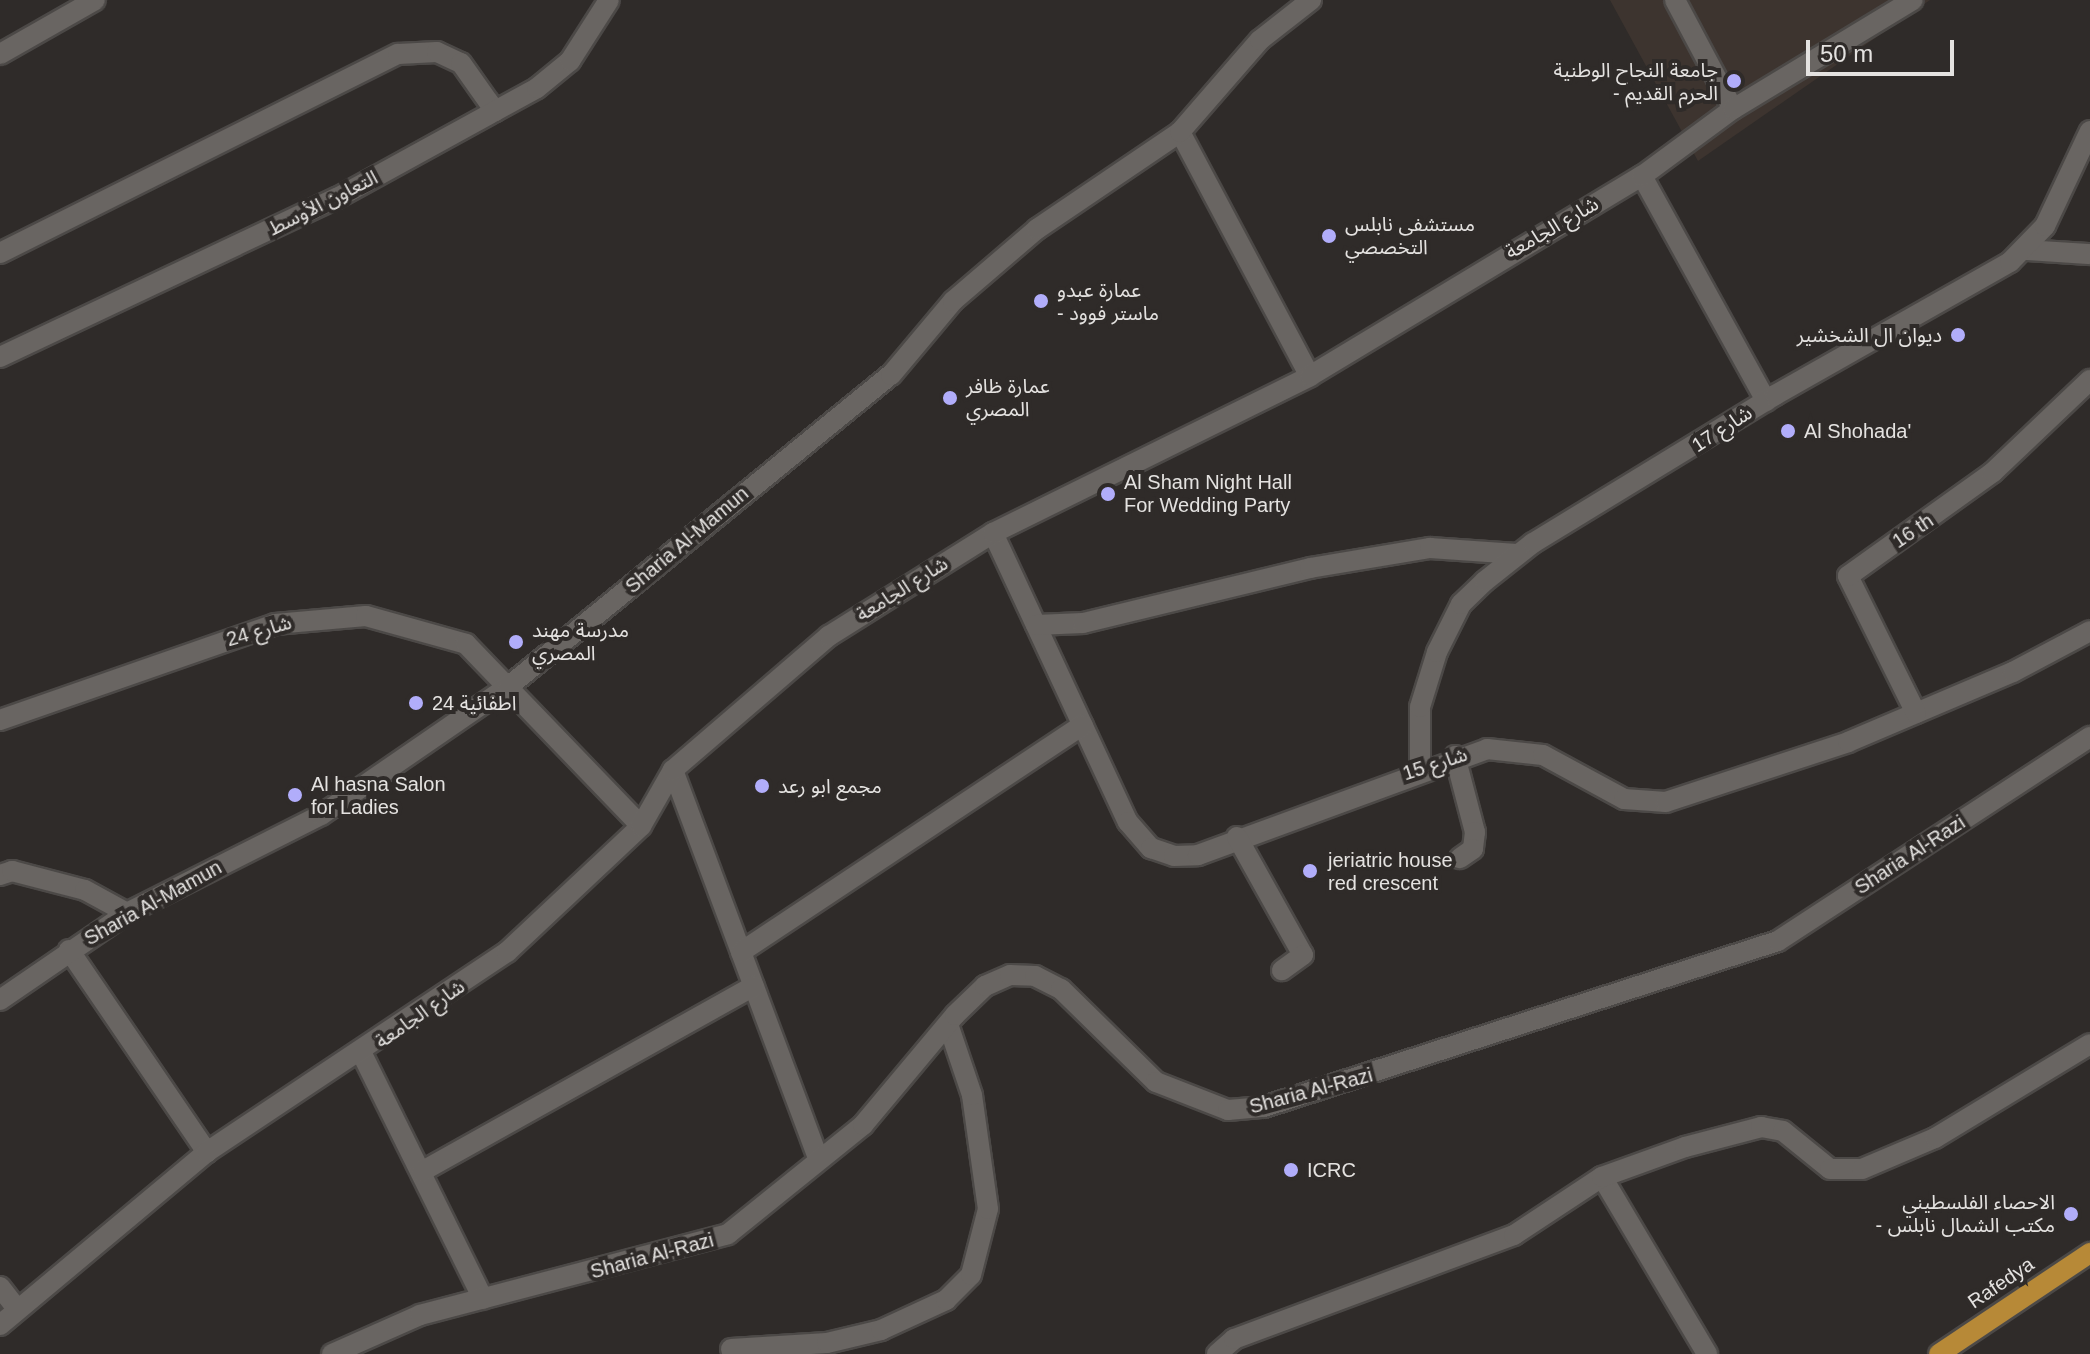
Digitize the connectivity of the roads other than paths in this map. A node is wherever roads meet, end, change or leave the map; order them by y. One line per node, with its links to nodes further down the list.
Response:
1 (95, 0): 6 (street)
2 (609, 0): 8 (street, التعاون الأوسط)
3 (1311, 0): 10 (street, Sharia Al-Mamun)
4 (1675, 0): 7 (street)
5 (1913, 0): 7 (street, شارع الجامعة)
6 (0, 54)
7 (1733, 109): 11 (street, شارع الجامعة)
8 (495, 111): 13 (street); 15 (street, التعاون الأوسط)
9 (2090, 131): 12 (street, شارع 17)
10 (1180, 132): 16 (street); 23 (street, Sharia Al-Mamun)
11 (1642, 176): 16 (street, شارع الجامعة); 18 (street)
12 (2026, 250): 14 (street); 18 (street, شارع 17)
13 (0, 253)
14 (2090, 254)
15 (0, 357)
16 (1310, 376): 19 (street, شارع الجامعة)
17 (2090, 380): 24 (street, 16 th)
18 (1766, 401): 20 (street, شارع 17)
19 (993, 533): 21 (street, شارع 15); 30 (street, شارع الجامعة)
20 (1517, 554): 21 (street); 29 (street, شارع 17)
21 (1036, 625): 26 (street, شارع 15)
22 (2090, 631): 24 (street, شارع 15)
23 (509, 686): 25 (street, شارع 24); 31 (street, شارع 24); 35 (street, Sharia Al-Mamun)
24 (1916, 713): 28 (street, شارع 15)
25 (0, 720)
26 (1083, 725): 32 (street, شارع 15); 37 (street)
27 (2090, 737): 41 (street, Sharia Al-Razi)
28 (1455, 756): 29 (street, شارع 15); 33 (street)
29 (1420, 768): 32 (street, شارع 15)
30 (673, 770): 31 (street, شارع الجامعة); 37 (street)
31 (641, 826): 43 (street, شارع الجامعة)
32 (1237, 837): 38 (street)
33 (1460, 858)
34 (0, 875): 35 (street)
35 (127, 913): 36 (street, Sharia Al-Mamun)
36 (69, 950): 40 (street, Sharia Al-Mamun); 44 (street)
37 (741, 952): 39 (street)
38 (1282, 970)
39 (754, 986): 45 (street); 46 (street)
40 (0, 1000)
41 (948, 1024): 45 (street, Sharia Al-Razi); 54 (street)
42 (2090, 1044): 47 (street)
43 (362, 1054): 44 (street, شارع الجامعة); 46 (street)
44 (207, 1152): 51 (street, شارع الجامعة)
45 (819, 1160): 50 (street, Sharia Al-Razi)
46 (421, 1172): 50 (street)
47 (1602, 1177): 56 (street); 57 (street)
48 (2090, 1253): 58 (main road, Rafedya)
49 (0, 1287): 51 (street)
50 (483, 1299): 55 (street, Sharia Al-Razi)
51 (17, 1309): 52 (street, شارع الجامعة)
52 (0, 1325)
53 (731, 1349): 54 (street)
54 (807, 1349)
55 (332, 1354)
56 (1217, 1354)
57 (1707, 1354)
58 (1939, 1354)

